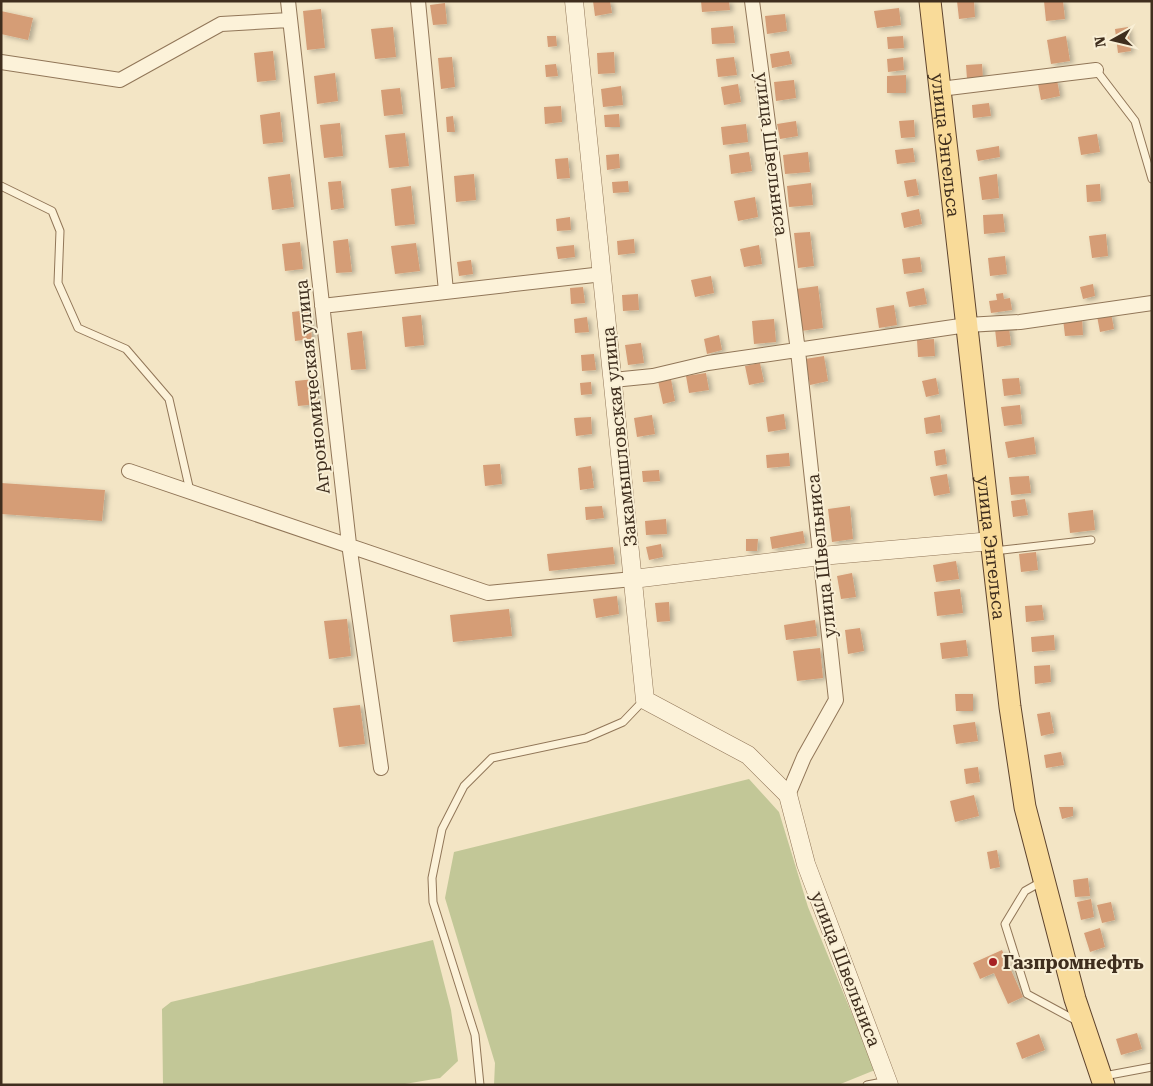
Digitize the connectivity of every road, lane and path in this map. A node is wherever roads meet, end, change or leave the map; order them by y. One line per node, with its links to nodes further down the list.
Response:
1 (288, 1): 6 (street, Агрономическая улица)
2 (418, 1): 13 (street)
3 (574, 1): 12 (street, Закамышловская улица)
4 (752, 1): 17 (street, улица Швельниса)
5 (930, 1): 9 (main road, улица Энгельса)
6 (289, 20): 7 (street); 15 (street, Агрономическая улица)
7 (1, 62)
8 (1096, 70): 9 (street); 10 (lane)
9 (940, 89): 16 (main road, улица Энгельса)
10 (1152, 179)
11 (1, 186): 20 (lane)
12 (603, 274): 13 (street); 18 (street, Закамышловская улица)
13 (446, 292): 15 (street)
14 (1152, 302): 16 (street)
15 (322, 306): 22 (street, Агрономическая улица)
16 (967, 325): 17 (street); 23 (main road, улица Энгельса)
17 (798, 351): 18 (street); 24 (street, улица Швельниса)
18 (613, 380): 25 (street, Закамышловская улица)
19 (130, 471): 20 (street)
20 (190, 491): 22 (street)
21 (1091, 540): 23 (lane)
22 (349, 544): 25 (street); 27 (street, Агрономическая улица)
23 (993, 546): 24 (street); 29 (main road, улица Энгельса)
24 (821, 556): 25 (street); 28 (street, улица Швельниса)
25 (633, 579): 26 (street, Закамышловская улица)
26 (645, 700): 28 (street); 34 (lane)
27 (381, 768)
28 (788, 795): 33 (street, улица Швельниса)
29 (1044, 880): 30 (main road, улица Энгельса); 30 (lane)
30 (1084, 1024): 32 (main road, улица Энгельса)
31 (1152, 1067): 32 (lane)
32 (1103, 1081)
33 (889, 1083): 35 (lane)
34 (480, 1085)
35 (867, 1085)

